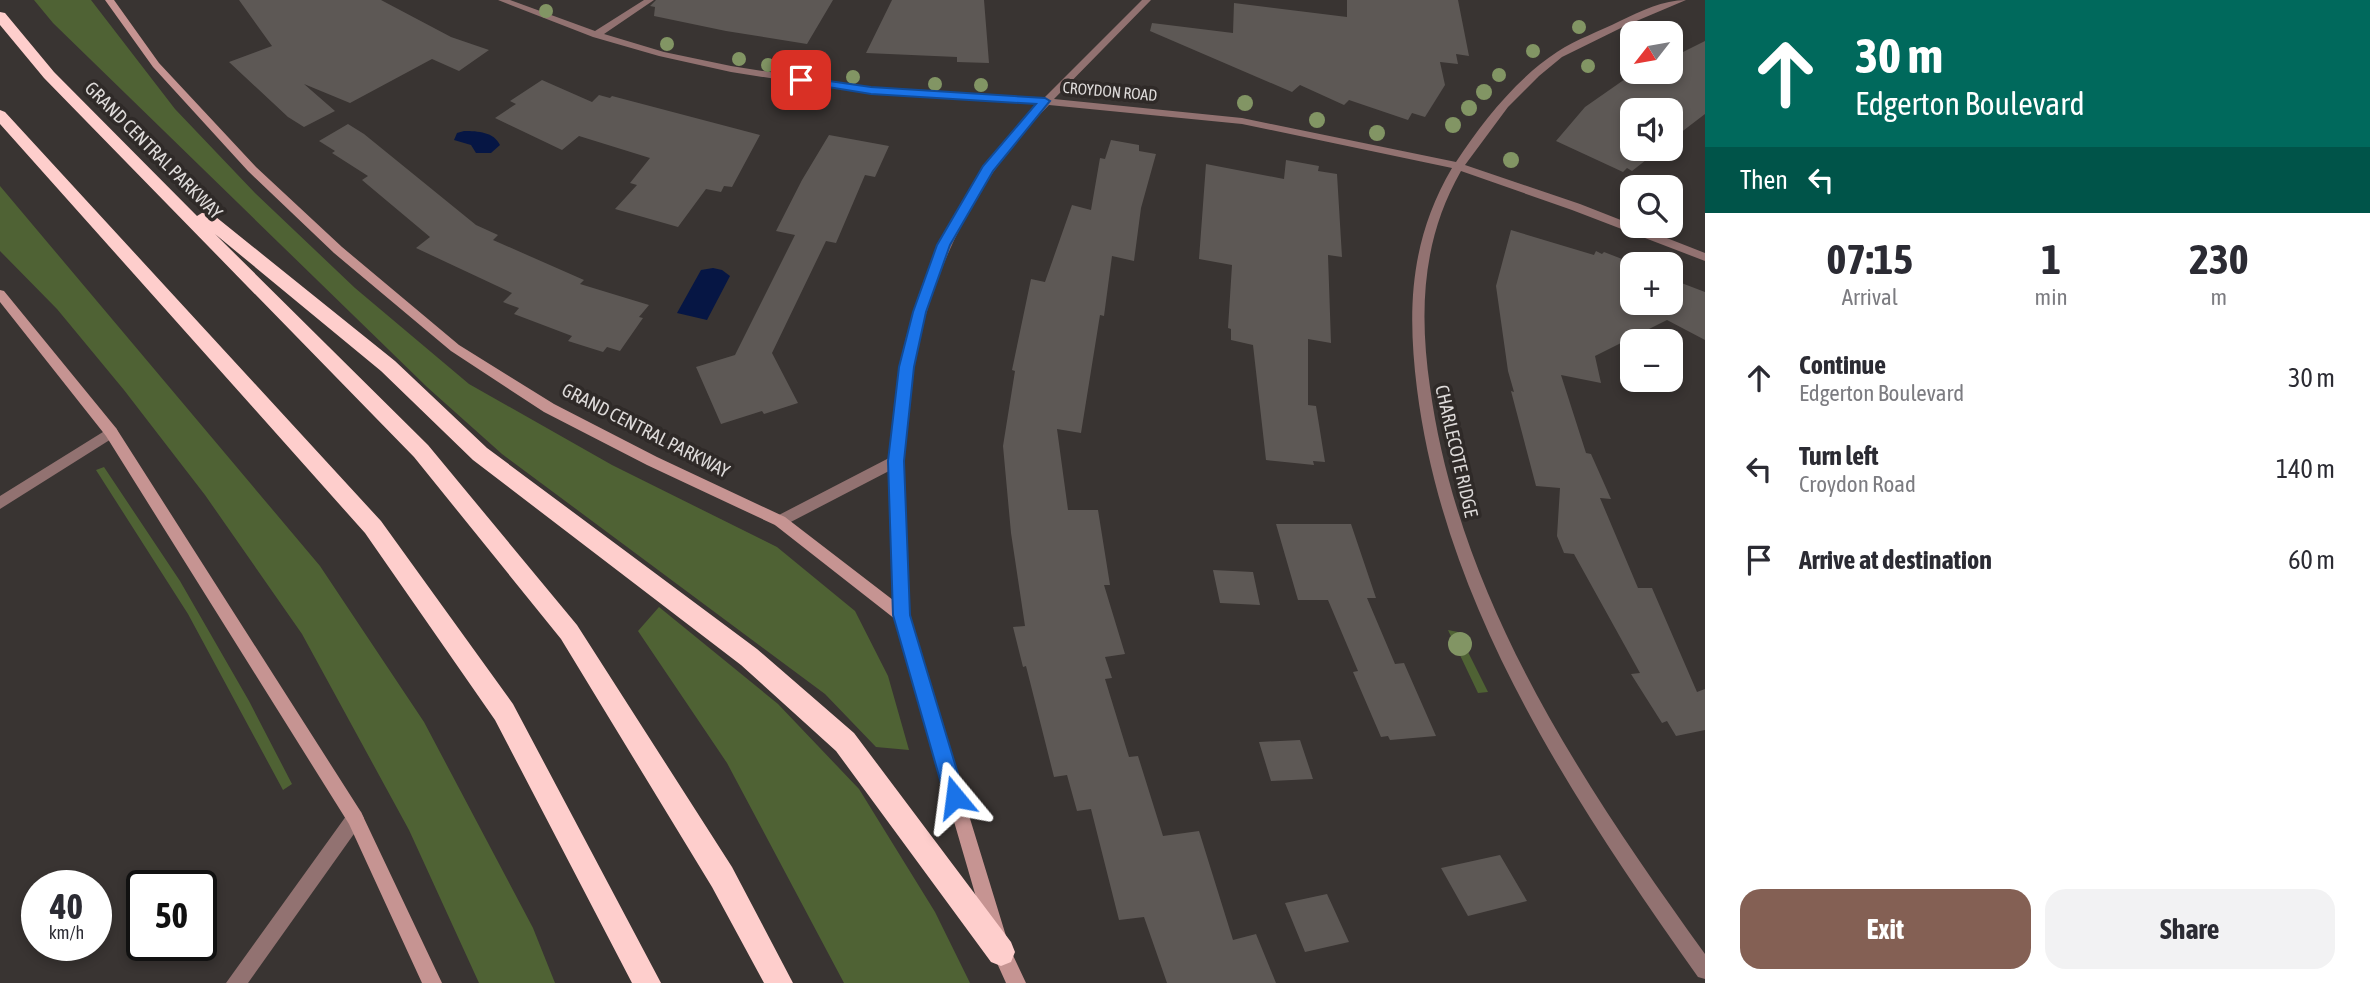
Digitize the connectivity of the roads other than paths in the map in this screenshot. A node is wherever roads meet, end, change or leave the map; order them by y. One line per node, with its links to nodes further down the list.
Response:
1 (109, 0): 17 (main road, GRAND CENTRAL PARKWAY)
2 (502, 0): 7 (street, CROYDON ROAD)
3 (650, 0): 7 (street)
4 (1147, 0): 8 (street)
5 (1682, 0): 11 (street, CHARLECOTE RIDGE)
6 (0, 16): 10 (highway, GRAND CENTRAL PARKWAY)
7 (596, 35): 8 (street, CROYDON ROAD)
8 (1045, 101): 11 (street, CROYDON ROAD); 15 (street)
9 (0, 115): 24 (highway)
10 (115, 144): 20 (highway); 25 (highway, GRAND CENTRAL PARKWAY)
11 (1457, 166): 12 (street, CROYDON ROAD); 21 (street, CHARLECOTE RIDGE)
12 (1705, 257)
13 (0, 294): 14 (main road)
14 (111, 432): 16 (street); 19 (main road)
15 (896, 461): 17 (street); 18 (street)
16 (0, 503)
17 (780, 522): 18 (main road, GRAND CENTRAL PARKWAY)
18 (901, 615): 20 (main road)
19 (355, 818): 22 (street); 23 (main road)
20 (1001, 952): 26 (main road)
21 (1705, 970)
22 (236, 983)
23 (432, 983)
24 (647, 983)
25 (779, 983)
26 (1016, 983)

